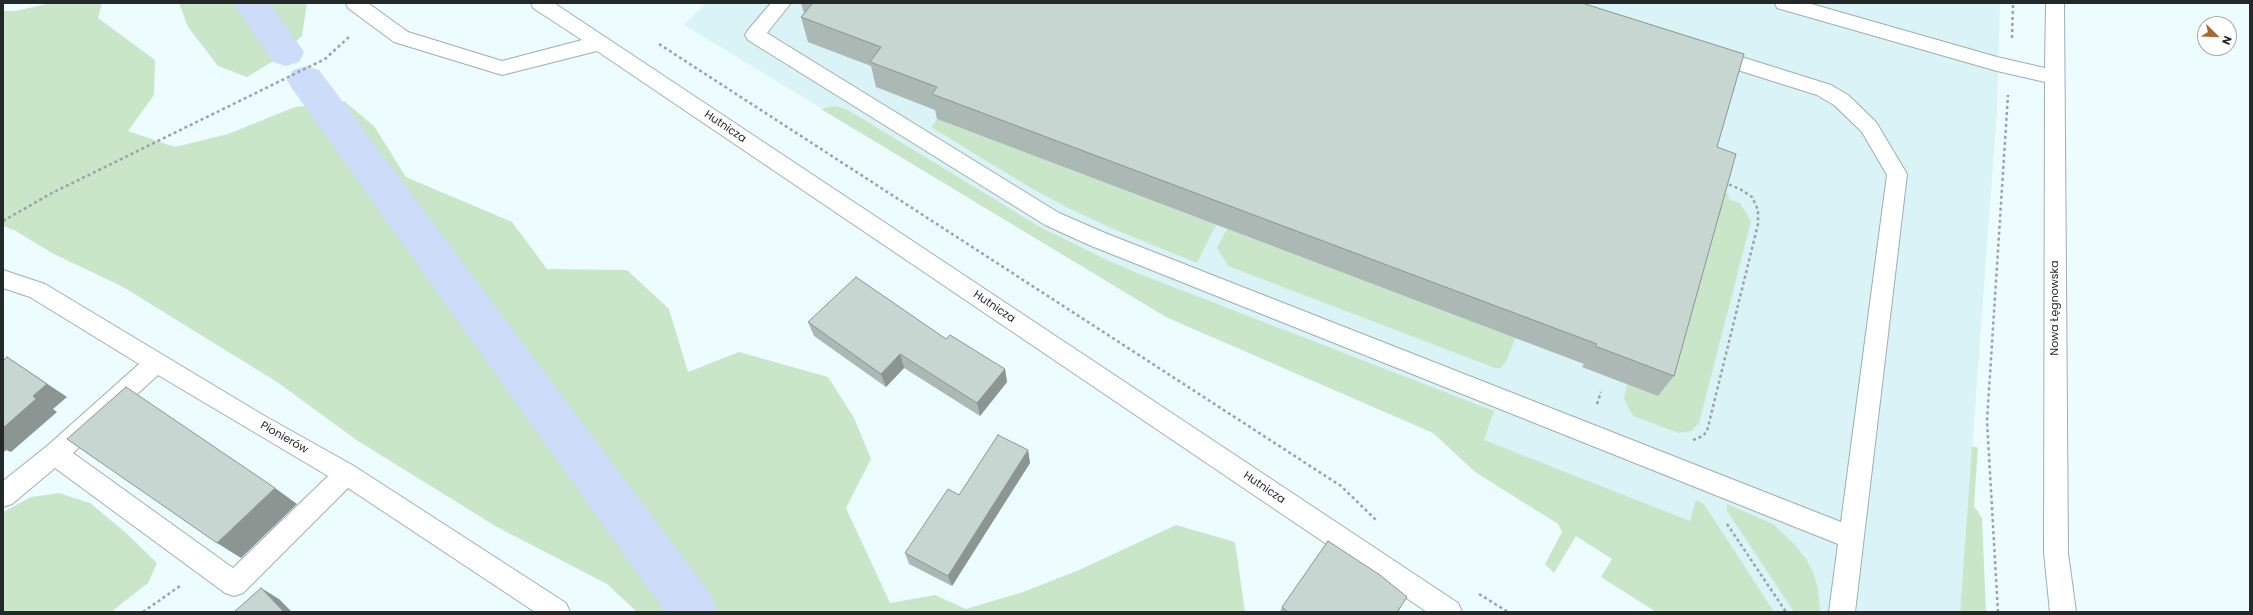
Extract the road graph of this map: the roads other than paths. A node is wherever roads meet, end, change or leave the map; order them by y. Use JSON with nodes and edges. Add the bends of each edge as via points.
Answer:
{"nodes":[{"id":1,"x":354,"y":3,"type":"edge"},
{"id":2,"x":540,"y":3,"type":"edge"},
{"id":3,"x":782,"y":3,"type":"edge"},
{"id":4,"x":1784,"y":3,"type":"edge"},
{"id":5,"x":2055,"y":3,"type":"edge"},
{"id":6,"x":599,"y":43,"type":"junction"},
{"id":7,"x":1698,"y":50,"type":"edge"},
{"id":8,"x":2054,"y":77,"type":"junction"},
{"id":9,"x":3,"y":279,"type":"edge"},
{"id":10,"x":157,"y":362,"type":"junction"},
{"id":11,"x":55,"y":454,"type":"junction"},
{"id":12,"x":346,"y":474,"type":"junction"},
{"id":13,"x":3,"y":496,"type":"edge"},
{"id":14,"x":1851,"y":537,"type":"junction"},
{"id":15,"x":557,"y":612,"type":"edge"},
{"id":16,"x":1449,"y":612,"type":"edge"},
{"id":17,"x":1842,"y":612,"type":"edge"},
{"id":18,"x":2063,"y":612,"type":"edge"}],
"edges":[{"from":1,"to":6,"type":"street","via":[[401,37],[502,68]]},
{"from":2,"to":6,"type":"street","name":"Hutnicza"},
{"from":3,"to":14,"type":"street","via":[[755,35],[1052,219],[1096,239]]},
{"from":4,"to":8,"type":"street"},
{"from":5,"to":8,"type":"street","name":"Nowa Łęgnowska"},
{"from":6,"to":16,"type":"street","name":"Hutnicza"},
{"from":7,"to":14,"type":"street","via":[[1824,90],[1841,100],[1869,128],[1897,174]]},
{"from":8,"to":18,"type":"street","name":"Nowa Łęgnowska","via":[[2056,553]]},
{"from":9,"to":10,"type":"street","name":"Pionierów","via":[[37,290]]},
{"from":10,"to":11,"type":"street"},
{"from":10,"to":12,"type":"street","name":"Pionierów"},
{"from":11,"to":12,"type":"street","via":[[234,584]]},
{"from":11,"to":13,"type":"street"},
{"from":12,"to":15,"type":"street","name":"Pionierów"},
{"from":14,"to":17,"type":"street"}]}
